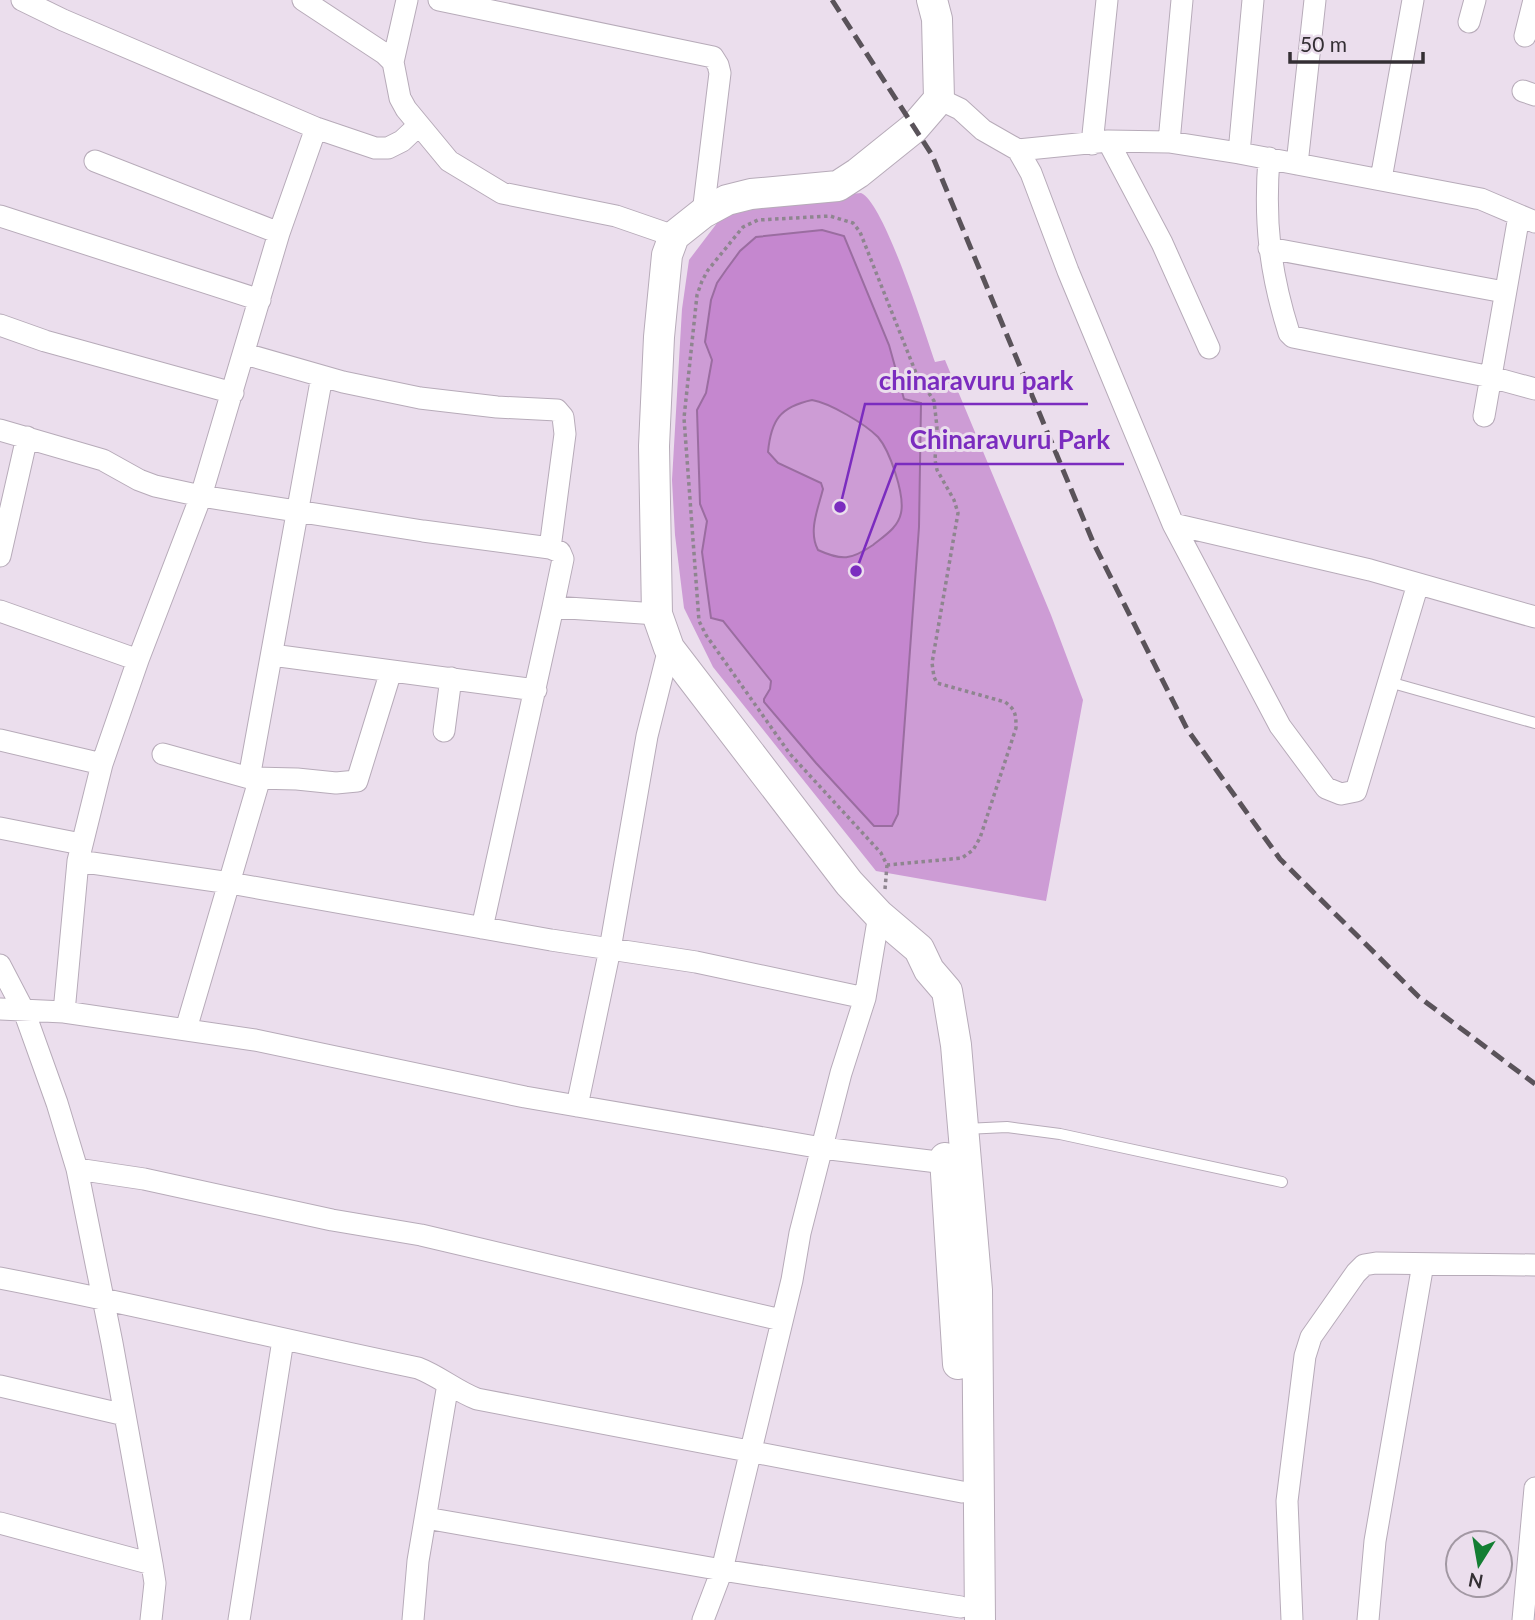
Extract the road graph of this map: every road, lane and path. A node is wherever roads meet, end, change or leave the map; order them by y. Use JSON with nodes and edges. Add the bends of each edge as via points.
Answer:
{"nodes":[{"id":1,"x":22,"y":0,"type":"edge"},
{"id":2,"x":303,"y":0,"type":"edge"},
{"id":3,"x":407,"y":0,"type":"edge"},
{"id":4,"x":439,"y":0,"type":"edge"},
{"id":5,"x":1107,"y":0,"type":"edge"},
{"id":6,"x":1182,"y":0,"type":"edge"},
{"id":7,"x":1253,"y":0,"type":"edge"},
{"id":8,"x":1315,"y":0,"type":"edge"},
{"id":9,"x":1413,"y":0,"type":"edge"},
{"id":10,"x":1475,"y":0,"type":"edge"},
{"id":11,"x":1534,"y":0,"type":"edge"},
{"id":12,"x":939,"y":6,"type":"edge"},
{"id":13,"x":1469,"y":22,"type":"dead end"},
{"id":14,"x":1525,"y":36,"type":"dead end"},
{"id":15,"x":393,"y":62,"type":"junction"},
{"id":16,"x":939,"y":99,"type":"junction"},
{"id":17,"x":419,"y":125,"type":"junction"},
{"id":18,"x":316,"y":128,"type":"junction"},
{"id":19,"x":1169,"y":142,"type":"junction"},
{"id":20,"x":1100,"y":143,"type":"junction"},
{"id":21,"x":1018,"y":150,"type":"junction"},
{"id":22,"x":1239,"y":153,"type":"junction"},
{"id":23,"x":1269,"y":159,"type":"junction"},
{"id":24,"x":95,"y":161,"type":"dead end"},
{"id":25,"x":1297,"y":164,"type":"junction"},
{"id":26,"x":1381,"y":179,"type":"junction"},
{"id":27,"x":703,"y":212,"type":"junction"},
{"id":28,"x":0,"y":216,"type":"edge"},
{"id":29,"x":1527,"y":219,"type":"edge"},
{"id":30,"x":279,"y":233,"type":"junction"},
{"id":31,"x":674,"y":236,"type":"junction"},
{"id":32,"x":1269,"y":248,"type":"junction"},
{"id":33,"x":1504,"y":292,"type":"junction"},
{"id":34,"x":260,"y":300,"type":"junction"},
{"id":35,"x":0,"y":325,"type":"edge"},
{"id":36,"x":1209,"y":348,"type":"dead end"},
{"id":37,"x":245,"y":354,"type":"junction"},
{"id":38,"x":322,"y":376,"type":"junction"},
{"id":39,"x":1491,"y":377,"type":"junction"},
{"id":40,"x":1535,"y":389,"type":"edge"},
{"id":41,"x":233,"y":393,"type":"junction"},
{"id":42,"x":1484,"y":416,"type":"dead end"},
{"id":43,"x":0,"y":430,"type":"edge"},
{"id":44,"x":27,"y":437,"type":"junction"},
{"id":45,"x":201,"y":496,"type":"junction"},
{"id":46,"x":298,"y":511,"type":"junction"},
{"id":47,"x":1173,"y":524,"type":"junction"},
{"id":48,"x":550,"y":548,"type":"junction"},
{"id":49,"x":0,"y":554,"type":"edge"},
{"id":50,"x":1418,"y":584,"type":"junction"},
{"id":51,"x":553,"y":607,"type":"junction"},
{"id":52,"x":0,"y":611,"type":"edge"},
{"id":53,"x":657,"y":614,"type":"junction"},
{"id":54,"x":1535,"y":617,"type":"edge"},
{"id":55,"x":669,"y":648,"type":"junction"},
{"id":56,"x":272,"y":655,"type":"junction"},
{"id":57,"x":138,"y":660,"type":"junction"},
{"id":58,"x":391,"y":671,"type":"junction"},
{"id":59,"x":451,"y":678,"type":"junction"},
{"id":60,"x":1389,"y":682,"type":"junction"},
{"id":61,"x":536,"y":690,"type":"junction"},
{"id":62,"x":1535,"y":723,"type":"edge"},
{"id":63,"x":444,"y":730,"type":"dead end"},
{"id":64,"x":0,"y":740,"type":"edge"},
{"id":65,"x":163,"y":754,"type":"dead end"},
{"id":66,"x":102,"y":764,"type":"junction"},
{"id":67,"x":254,"y":779,"type":"junction"},
{"id":68,"x":293,"y":789,"type":"dead end"},
{"id":69,"x":0,"y":828,"type":"edge"},
{"id":70,"x":79,"y":852,"type":"junction"},
{"id":71,"x":887,"y":865,"type":"junction"},
{"id":72,"x":230,"y":883,"type":"junction"},
{"id":73,"x":879,"y":915,"type":"junction"},
{"id":74,"x":482,"y":928,"type":"junction"},
{"id":75,"x":610,"y":949,"type":"junction"},
{"id":76,"x":0,"y":965,"type":"edge"},
{"id":77,"x":929,"y":970,"type":"junction"},
{"id":78,"x":865,"y":998,"type":"junction"},
{"id":79,"x":0,"y":1009,"type":"edge"},
{"id":80,"x":24,"y":1011,"type":"junction"},
{"id":81,"x":64,"y":1012,"type":"junction"},
{"id":82,"x":186,"y":1029,"type":"junction"},
{"id":83,"x":577,"y":1106,"type":"junction"},
{"id":84,"x":963,"y":1129,"type":"junction"},
{"id":85,"x":822,"y":1148,"type":"junction"},
{"id":86,"x":946,"y":1163,"type":"junction"},
{"id":87,"x":77,"y":1168,"type":"junction"},
{"id":88,"x":1282,"y":1182,"type":"dead end"},
{"id":89,"x":1423,"y":1264,"type":"junction"},
{"id":90,"x":1535,"y":1265,"type":"edge"},
{"id":91,"x":0,"y":1278,"type":"edge"},
{"id":92,"x":101,"y":1298,"type":"junction"},
{"id":93,"x":781,"y":1320,"type":"junction"},
{"id":94,"x":283,"y":1340,"type":"junction"},
{"id":95,"x":448,"y":1384,"type":"junction"},
{"id":96,"x":0,"y":1386,"type":"edge"},
{"id":97,"x":125,"y":1415,"type":"junction"},
{"id":98,"x":750,"y":1452,"type":"junction"},
{"id":99,"x":1535,"y":1488,"type":"edge"},
{"id":100,"x":962,"y":1492,"type":"junction"},
{"id":101,"x":426,"y":1518,"type":"junction"},
{"id":102,"x":0,"y":1523,"type":"edge"},
{"id":103,"x":152,"y":1564,"type":"junction"},
{"id":104,"x":722,"y":1570,"type":"junction"},
{"id":105,"x":967,"y":1616,"type":"edge"},
{"id":106,"x":151,"y":1620,"type":"edge"},
{"id":107,"x":239,"y":1620,"type":"edge"},
{"id":108,"x":413,"y":1620,"type":"edge"},
{"id":109,"x":703,"y":1620,"type":"edge"},
{"id":110,"x":1292,"y":1620,"type":"edge"},
{"id":111,"x":1368,"y":1620,"type":"edge"},
{"id":112,"x":1523,"y":1620,"type":"edge"}],
"edges":[{"from":1,"to":18,"type":"street"},
{"from":2,"to":15,"type":"street"},
{"from":3,"to":15,"type":"street"},
{"from":4,"to":27,"type":"street","via":[[713,57],[720,74]]},
{"from":5,"to":20,"type":"street"},
{"from":6,"to":19,"type":"street"},
{"from":7,"to":22,"type":"street"},
{"from":8,"to":25,"type":"street"},
{"from":9,"to":26,"type":"street"},
{"from":10,"to":13,"type":"street"},
{"from":11,"to":14,"type":"street"},
{"from":12,"to":16,"type":"main road"},
{"from":15,"to":17,"type":"street","via":[[400,98]]},
{"from":16,"to":21,"type":"street"},
{"from":16,"to":27,"type":"main road","via":[[914,128],[838,186],[751,194]]},
{"from":17,"to":18,"type":"street","via":[[388,148]]},
{"from":17,"to":31,"type":"street","via":[[449,161],[502,193],[616,216]]},
{"from":18,"to":30,"type":"street"},
{"from":19,"to":20,"type":"street"},
{"from":19,"to":22,"type":"street"},
{"from":20,"to":21,"type":"street"},
{"from":20,"to":36,"type":"street","via":[[1162,243]]},
{"from":21,"to":47,"type":"street"},
{"from":22,"to":23,"type":"street"},
{"from":23,"to":25,"type":"street"},
{"from":23,"to":32,"type":"street","via":[[1265,212]]},
{"from":24,"to":30,"type":"street"},
{"from":25,"to":26,"type":"street"},
{"from":26,"to":29,"type":"street","via":[[1481,200]]},
{"from":27,"to":31,"type":"main road"},
{"from":28,"to":34,"type":"street"},
{"from":29,"to":33,"type":"street"},
{"from":30,"to":34,"type":"street"},
{"from":31,"to":53,"type":"main road","via":[[667,255],[654,433]]},
{"from":32,"to":33,"type":"street"},
{"from":32,"to":39,"type":"street","via":[[1277,296],[1293,337]]},
{"from":33,"to":39,"type":"street"},
{"from":34,"to":37,"type":"street"},
{"from":35,"to":41,"type":"street"},
{"from":37,"to":38,"type":"street"},
{"from":37,"to":41,"type":"street"},
{"from":38,"to":46,"type":"street"},
{"from":38,"to":48,"type":"street","via":[[420,398],[557,410],[565,433]]},
{"from":39,"to":40,"type":"street"},
{"from":39,"to":42,"type":"street"},
{"from":41,"to":45,"type":"street"},
{"from":43,"to":44,"type":"street"},
{"from":44,"to":45,"type":"street","via":[[103,460],[155,486]]},
{"from":44,"to":49,"type":"street"},
{"from":45,"to":46,"type":"street"},
{"from":45,"to":57,"type":"street"},
{"from":46,"to":48,"type":"street"},
{"from":46,"to":56,"type":"street"},
{"from":47,"to":50,"type":"street"},
{"from":47,"to":60,"type":"street","via":[[1280,726],[1326,788],[1340,794],[1356,792]]},
{"from":48,"to":51,"type":"street","via":[[563,559]]},
{"from":50,"to":54,"type":"street"},
{"from":50,"to":60,"type":"street"},
{"from":51,"to":53,"type":"street"},
{"from":51,"to":61,"type":"street"},
{"from":52,"to":57,"type":"street"},
{"from":53,"to":55,"type":"main road"},
{"from":55,"to":73,"type":"main road","via":[[849,883]]},
{"from":55,"to":75,"type":"street","via":[[647,736]]},
{"from":56,"to":58,"type":"street"},
{"from":56,"to":67,"type":"street"},
{"from":57,"to":66,"type":"street"},
{"from":58,"to":59,"type":"street"},
{"from":58,"to":67,"type":"street","via":[[357,781]]},
{"from":59,"to":61,"type":"street"},
{"from":59,"to":63,"type":"street"},
{"from":60,"to":62,"type":"lane"},
{"from":61,"to":74,"type":"street"},
{"from":64,"to":66,"type":"street"},
{"from":65,"to":67,"type":"street"},
{"from":66,"to":70,"type":"street"},
{"from":67,"to":68,"type":"street"},
{"from":67,"to":72,"type":"street"},
{"from":69,"to":70,"type":"street"},
{"from":70,"to":72,"type":"street"},
{"from":70,"to":81,"type":"street"},
{"from":71,"to":71,"type":"path","via":[[790,754],[699,621],[684,418],[697,295],[708,270],[743,228],[758,220],[830,216],[853,223],[860,232],[916,373],[933,401],[937,470],[958,513],[932,663],[934,677],[937,683],[1005,702],[1014,708],[1016,717],[973,850],[961,858]]},
{"from":71,"to":73,"type":"path"},
{"from":72,"to":74,"type":"street"},
{"from":72,"to":82,"type":"street"},
{"from":73,"to":77,"type":"main road","via":[[919,949]]},
{"from":73,"to":78,"type":"street"},
{"from":74,"to":75,"type":"street"},
{"from":75,"to":78,"type":"street"},
{"from":75,"to":83,"type":"street"},
{"from":76,"to":80,"type":"street"},
{"from":77,"to":84,"type":"main road","via":[[947,991]]},
{"from":77,"to":86,"type":"main road"},
{"from":78,"to":85,"type":"street"},
{"from":79,"to":80,"type":"street"},
{"from":80,"to":81,"type":"street"},
{"from":80,"to":87,"type":"street"},
{"from":81,"to":82,"type":"street"},
{"from":82,"to":83,"type":"street"},
{"from":83,"to":85,"type":"street"},
{"from":84,"to":88,"type":"lane","via":[[1041,1131]]},
{"from":84,"to":105,"type":"main road","via":[[977,1290]]},
{"from":85,"to":86,"type":"street"},
{"from":85,"to":93,"type":"street"},
{"from":86,"to":100,"type":"main road"},
{"from":87,"to":92,"type":"street"},
{"from":87,"to":93,"type":"street","via":[[421,1236]]},
{"from":89,"to":90,"type":"street"},
{"from":89,"to":110,"type":"street","via":[[1364,1265],[1307,1345],[1287,1501]]},
{"from":89,"to":111,"type":"street","via":[[1375,1541]]},
{"from":91,"to":92,"type":"street"},
{"from":92,"to":94,"type":"street"},
{"from":92,"to":97,"type":"street"},
{"from":93,"to":98,"type":"street"},
{"from":94,"to":95,"type":"street","via":[[418,1368]]},
{"from":94,"to":107,"type":"street"},
{"from":95,"to":98,"type":"street","via":[[477,1399]]},
{"from":95,"to":101,"type":"street"},
{"from":96,"to":97,"type":"street"},
{"from":97,"to":103,"type":"street"},
{"from":98,"to":100,"type":"street"},
{"from":98,"to":104,"type":"street"},
{"from":99,"to":112,"type":"street"},
{"from":100,"to":105,"type":"main road"},
{"from":101,"to":104,"type":"street"},
{"from":101,"to":108,"type":"street"},
{"from":102,"to":103,"type":"street"},
{"from":103,"to":106,"type":"street"},
{"from":104,"to":105,"type":"street"},
{"from":104,"to":109,"type":"street"}]}
